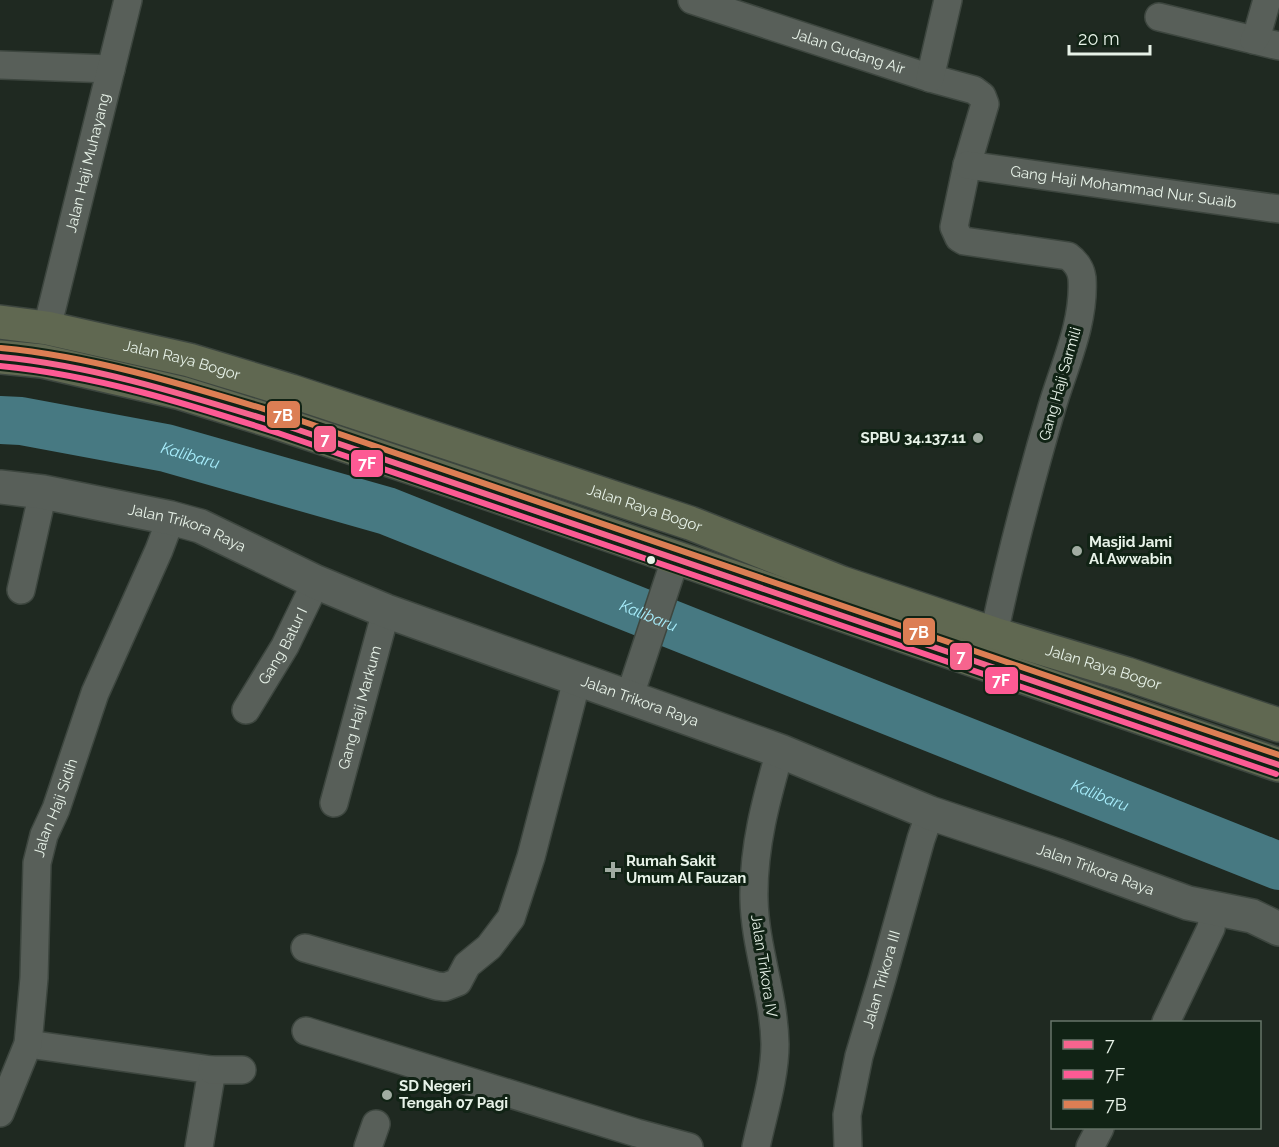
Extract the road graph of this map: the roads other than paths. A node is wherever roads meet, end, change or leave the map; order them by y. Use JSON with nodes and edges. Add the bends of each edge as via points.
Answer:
{"nodes":[{"id":1,"x":128,"y":0,"type":"edge"},
{"id":2,"x":692,"y":0,"type":"edge"},
{"id":3,"x":948,"y":0,"type":"edge"},
{"id":4,"x":1267,"y":0,"type":"edge"},
{"id":5,"x":1158,"y":17,"type":"dead end"},
{"id":6,"x":1267,"y":43,"type":"edge"},
{"id":7,"x":0,"y":64,"type":"edge"},
{"id":8,"x":111,"y":69,"type":"junction"},
{"id":9,"x":930,"y":78,"type":"junction"},
{"id":10,"x":967,"y":165,"type":"junction"},
{"id":11,"x":1279,"y":209,"type":"edge"},
{"id":12,"x":0,"y":322,"type":"edge"},
{"id":13,"x":47,"y":328,"type":"junction"},
{"id":14,"x":151,"y":351,"type":"junction"},
{"id":15,"x":0,"y":357,"type":"edge"},
{"id":16,"x":142,"y":384,"type":"junction"},
{"id":17,"x":0,"y":486,"type":"edge"},
{"id":18,"x":43,"y":492,"type":"junction"},
{"id":19,"x":171,"y":518,"type":"junction"},
{"id":20,"x":672,"y":571,"type":"junction"},
{"id":21,"x":316,"y":582,"type":"junction"},
{"id":22,"x":21,"y":590,"type":"dead end"},
{"id":23,"x":386,"y":611,"type":"junction"},
{"id":24,"x":994,"y":634,"type":"junction"},
{"id":25,"x":577,"y":680,"type":"junction"},
{"id":26,"x":629,"y":698,"type":"junction"},
{"id":27,"x":246,"y":711,"type":"dead end"},
{"id":28,"x":1279,"y":725,"type":"edge"},
{"id":29,"x":780,"y":751,"type":"junction"},
{"id":30,"x":1279,"y":765,"type":"edge"},
{"id":31,"x":334,"y":803,"type":"dead end"},
{"id":32,"x":930,"y":813,"type":"junction"},
{"id":33,"x":1214,"y":908,"type":"junction"},
{"id":34,"x":1279,"y":929,"type":"edge"},
{"id":35,"x":305,"y":948,"type":"dead end"},
{"id":36,"x":1167,"y":1021,"type":"edge"},
{"id":37,"x":306,"y":1031,"type":"dead end"},
{"id":38,"x":28,"y":1044,"type":"junction"},
{"id":39,"x":212,"y":1070,"type":"junction"},
{"id":40,"x":242,"y":1070,"type":"dead end"},
{"id":41,"x":0,"y":1113,"type":"edge"},
{"id":42,"x":1099,"y":1129,"type":"edge"},
{"id":43,"x":199,"y":1147,"type":"edge"},
{"id":44,"x":689,"y":1147,"type":"edge"},
{"id":45,"x":756,"y":1147,"type":"edge"},
{"id":46,"x":848,"y":1147,"type":"edge"},
{"id":47,"x":1090,"y":1147,"type":"edge"}],
"edges":[{"from":1,"to":8,"type":"street","name":"Jalan Haji Muhayang"},
{"from":2,"to":9,"type":"street","name":"Jalan Gudang Air"},
{"from":3,"to":9,"type":"street"},
{"from":4,"to":6,"type":"street","via":[[1257,35]]},
{"from":5,"to":6,"type":"street"},
{"from":7,"to":8,"type":"street"},
{"from":8,"to":13,"type":"street","name":"Jalan Haji Muhayang"},
{"from":9,"to":10,"type":"street","name":"Jalan Gudang Air","via":[[974,90],[982,96],[985,104]]},
{"from":10,"to":11,"type":"street","name":"Gang Haji Mohammad Nur. Suaib"},
{"from":10,"to":24,"type":"street","name":"Gang Haji Sarmili","via":[[954,227],[964,242],[1068,256],[1082,277],[1078,323],[1007,572]]},
{"from":12,"to":13,"type":"highway","name":"Jalan Raya Bogor"},
{"from":13,"to":14,"type":"highway","name":"Jalan Raya Bogor"},
{"from":14,"to":16,"type":"highway"},
{"from":14,"to":24,"type":"highway","name":"Jalan Raya Bogor","via":[[291,391],[679,519],[842,583]]},
{"from":15,"to":16,"type":"highway"},
{"from":16,"to":20,"type":"highway","via":[[292,427]]},
{"from":17,"to":18,"type":"street","name":"Jalan Trikora Raya"},
{"from":18,"to":19,"type":"street","name":"Jalan Trikora Raya"},
{"from":18,"to":22,"type":"street"},
{"from":19,"to":21,"type":"street","name":"Jalan Trikora Raya","via":[[219,534]]},
{"from":19,"to":38,"type":"street","name":"Jalan Haji Sidih","via":[[95,693],[44,835],[37,863]]},
{"from":20,"to":26,"type":"street"},
{"from":20,"to":30,"type":"highway"},
{"from":21,"to":23,"type":"street","name":"Jalan Trikora Raya"},
{"from":21,"to":27,"type":"street","name":"Gang Batur I","via":[[285,646]]},
{"from":23,"to":25,"type":"street","name":"Jalan Trikora Raya"},
{"from":23,"to":31,"type":"street","name":"Gang Haji Markum"},
{"from":24,"to":28,"type":"highway","name":"Jalan Raya Bogor"},
{"from":25,"to":26,"type":"street","name":"Jalan Trikora Raya"},
{"from":25,"to":35,"type":"street","via":[[511,918],[489,947],[467,965],[459,982],[437,986]]},
{"from":26,"to":29,"type":"street","name":"Jalan Trikora Raya"},
{"from":29,"to":32,"type":"street","name":"Jalan Trikora Raya"},
{"from":29,"to":45,"type":"street","name":"Jalan Trikora IV","via":[[763,809],[755,872],[757,936],[775,1044]]},
{"from":32,"to":33,"type":"street","name":"Jalan Trikora Raya","via":[[1188,903]]},
{"from":32,"to":46,"type":"street","name":"Jalan Trikora III","via":[[859,1056],[847,1115]]},
{"from":33,"to":34,"type":"street","name":"Jalan Trikora Raya","via":[[1252,916]]},
{"from":33,"to":36,"type":"street","via":[[1211,928]]},
{"from":37,"to":44,"type":"street"},
{"from":38,"to":39,"type":"street"},
{"from":38,"to":41,"type":"street","name":"Jalan Haji Sidih"},
{"from":39,"to":40,"type":"street"},
{"from":39,"to":43,"type":"street"},
{"from":42,"to":47,"type":"street"}]}
